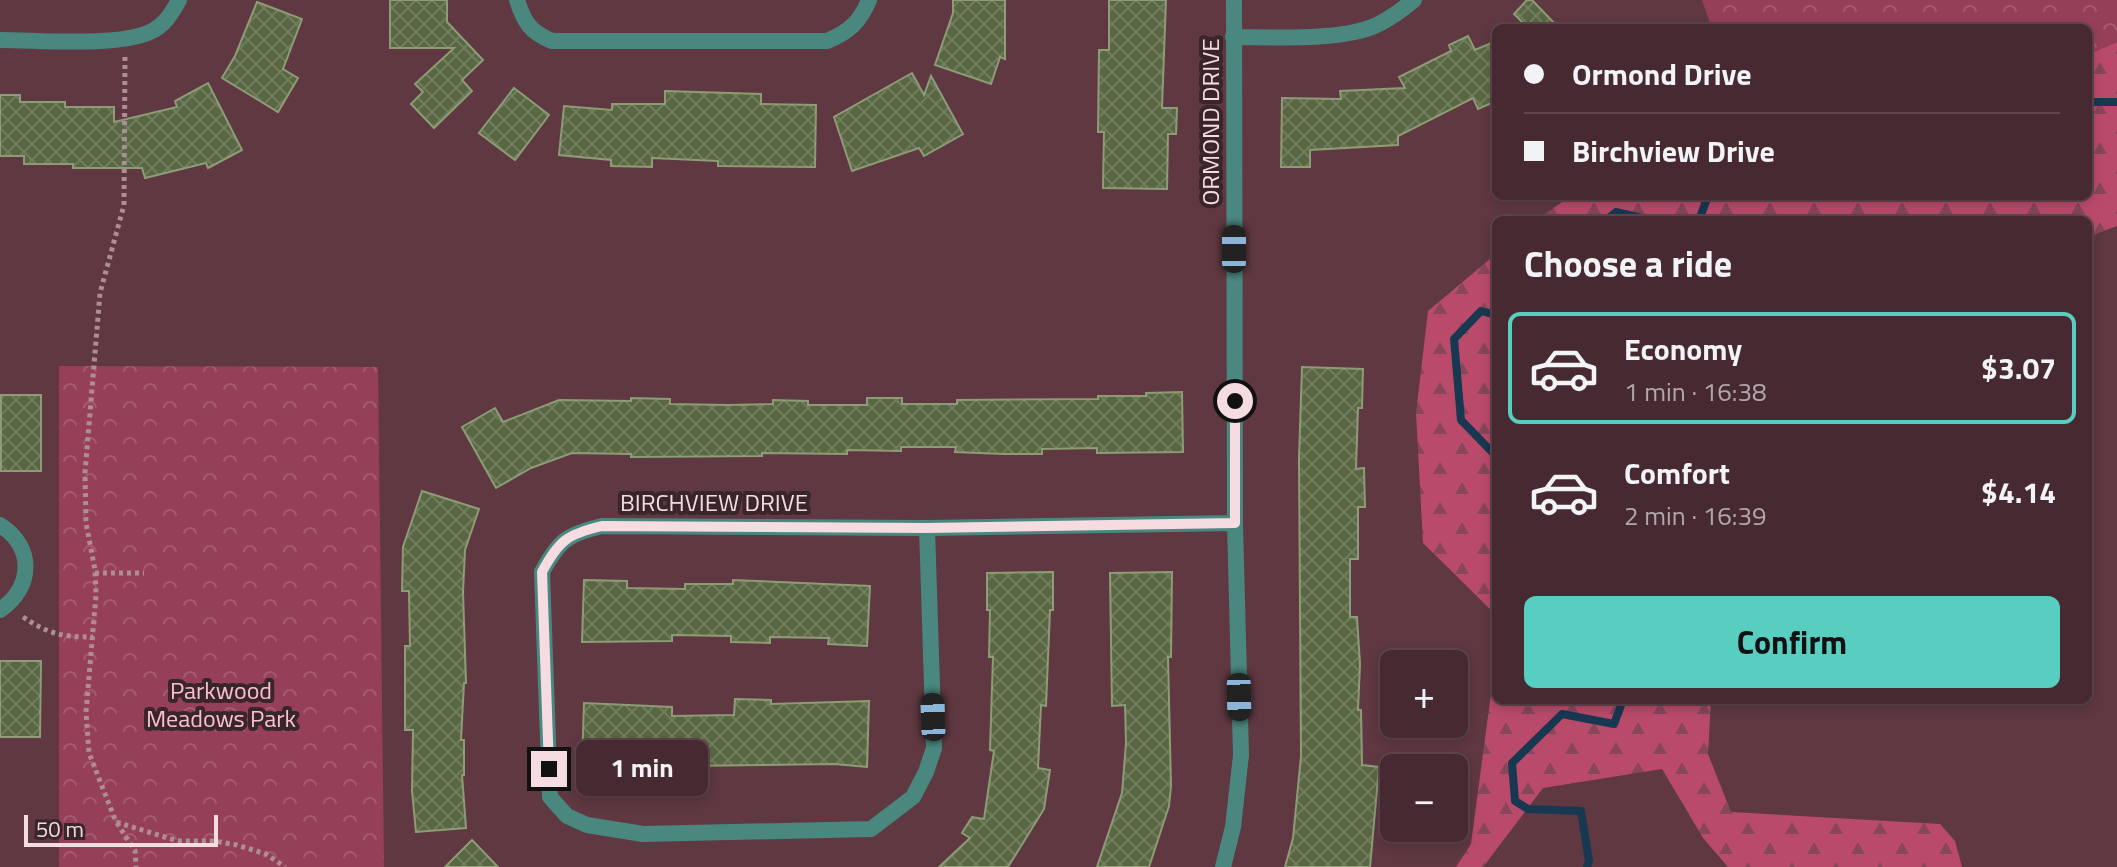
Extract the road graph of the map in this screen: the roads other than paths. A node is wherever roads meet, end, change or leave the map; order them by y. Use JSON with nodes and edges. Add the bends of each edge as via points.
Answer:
{"nodes":[{"id":1,"x":179,"y":0,"type":"edge"},
{"id":2,"x":517,"y":0,"type":"edge"},
{"id":3,"x":869,"y":0,"type":"edge"},
{"id":4,"x":1234,"y":0,"type":"edge"},
{"id":5,"x":1414,"y":0,"type":"edge"},
{"id":6,"x":1233,"y":37,"type":"junction"},
{"id":7,"x":0,"y":40,"type":"edge"},
{"id":8,"x":1235,"y":523,"type":"junction"},
{"id":9,"x":0,"y":525,"type":"edge"},
{"id":10,"x":927,"y":528,"type":"junction"},
{"id":11,"x":6,"y":606,"type":"edge"},
{"id":12,"x":1223,"y":867,"type":"edge"}],
"edges":[{"from":1,"to":7,"type":"street","via":[[153,32],[125,40]]},
{"from":2,"to":3,"type":"street","via":[[534,34],[552,41],[827,41],[847,33]]},
{"from":4,"to":6,"type":"street","name":"ORMOND DRIVE"},
{"from":5,"to":6,"type":"street","via":[[1370,28],[1302,37]]},
{"from":6,"to":8,"type":"street","name":"ORMOND DRIVE"},
{"from":8,"to":10,"type":"street","name":"BIRCHVIEW DRIVE"},
{"from":8,"to":12,"type":"street","name":"ORMOND DRIVE","via":[[1241,755]]},
{"from":9,"to":11,"type":"street","via":[[21,545],[26,559],[21,590]]},
{"from":10,"to":10,"type":"street","name":"BIRCHVIEW DRIVE","via":[[602,526],[573,532],[554,549],[542,572],[550,797],[567,816],[587,825],[643,834],[871,829],[913,797],[934,748]]}]}
